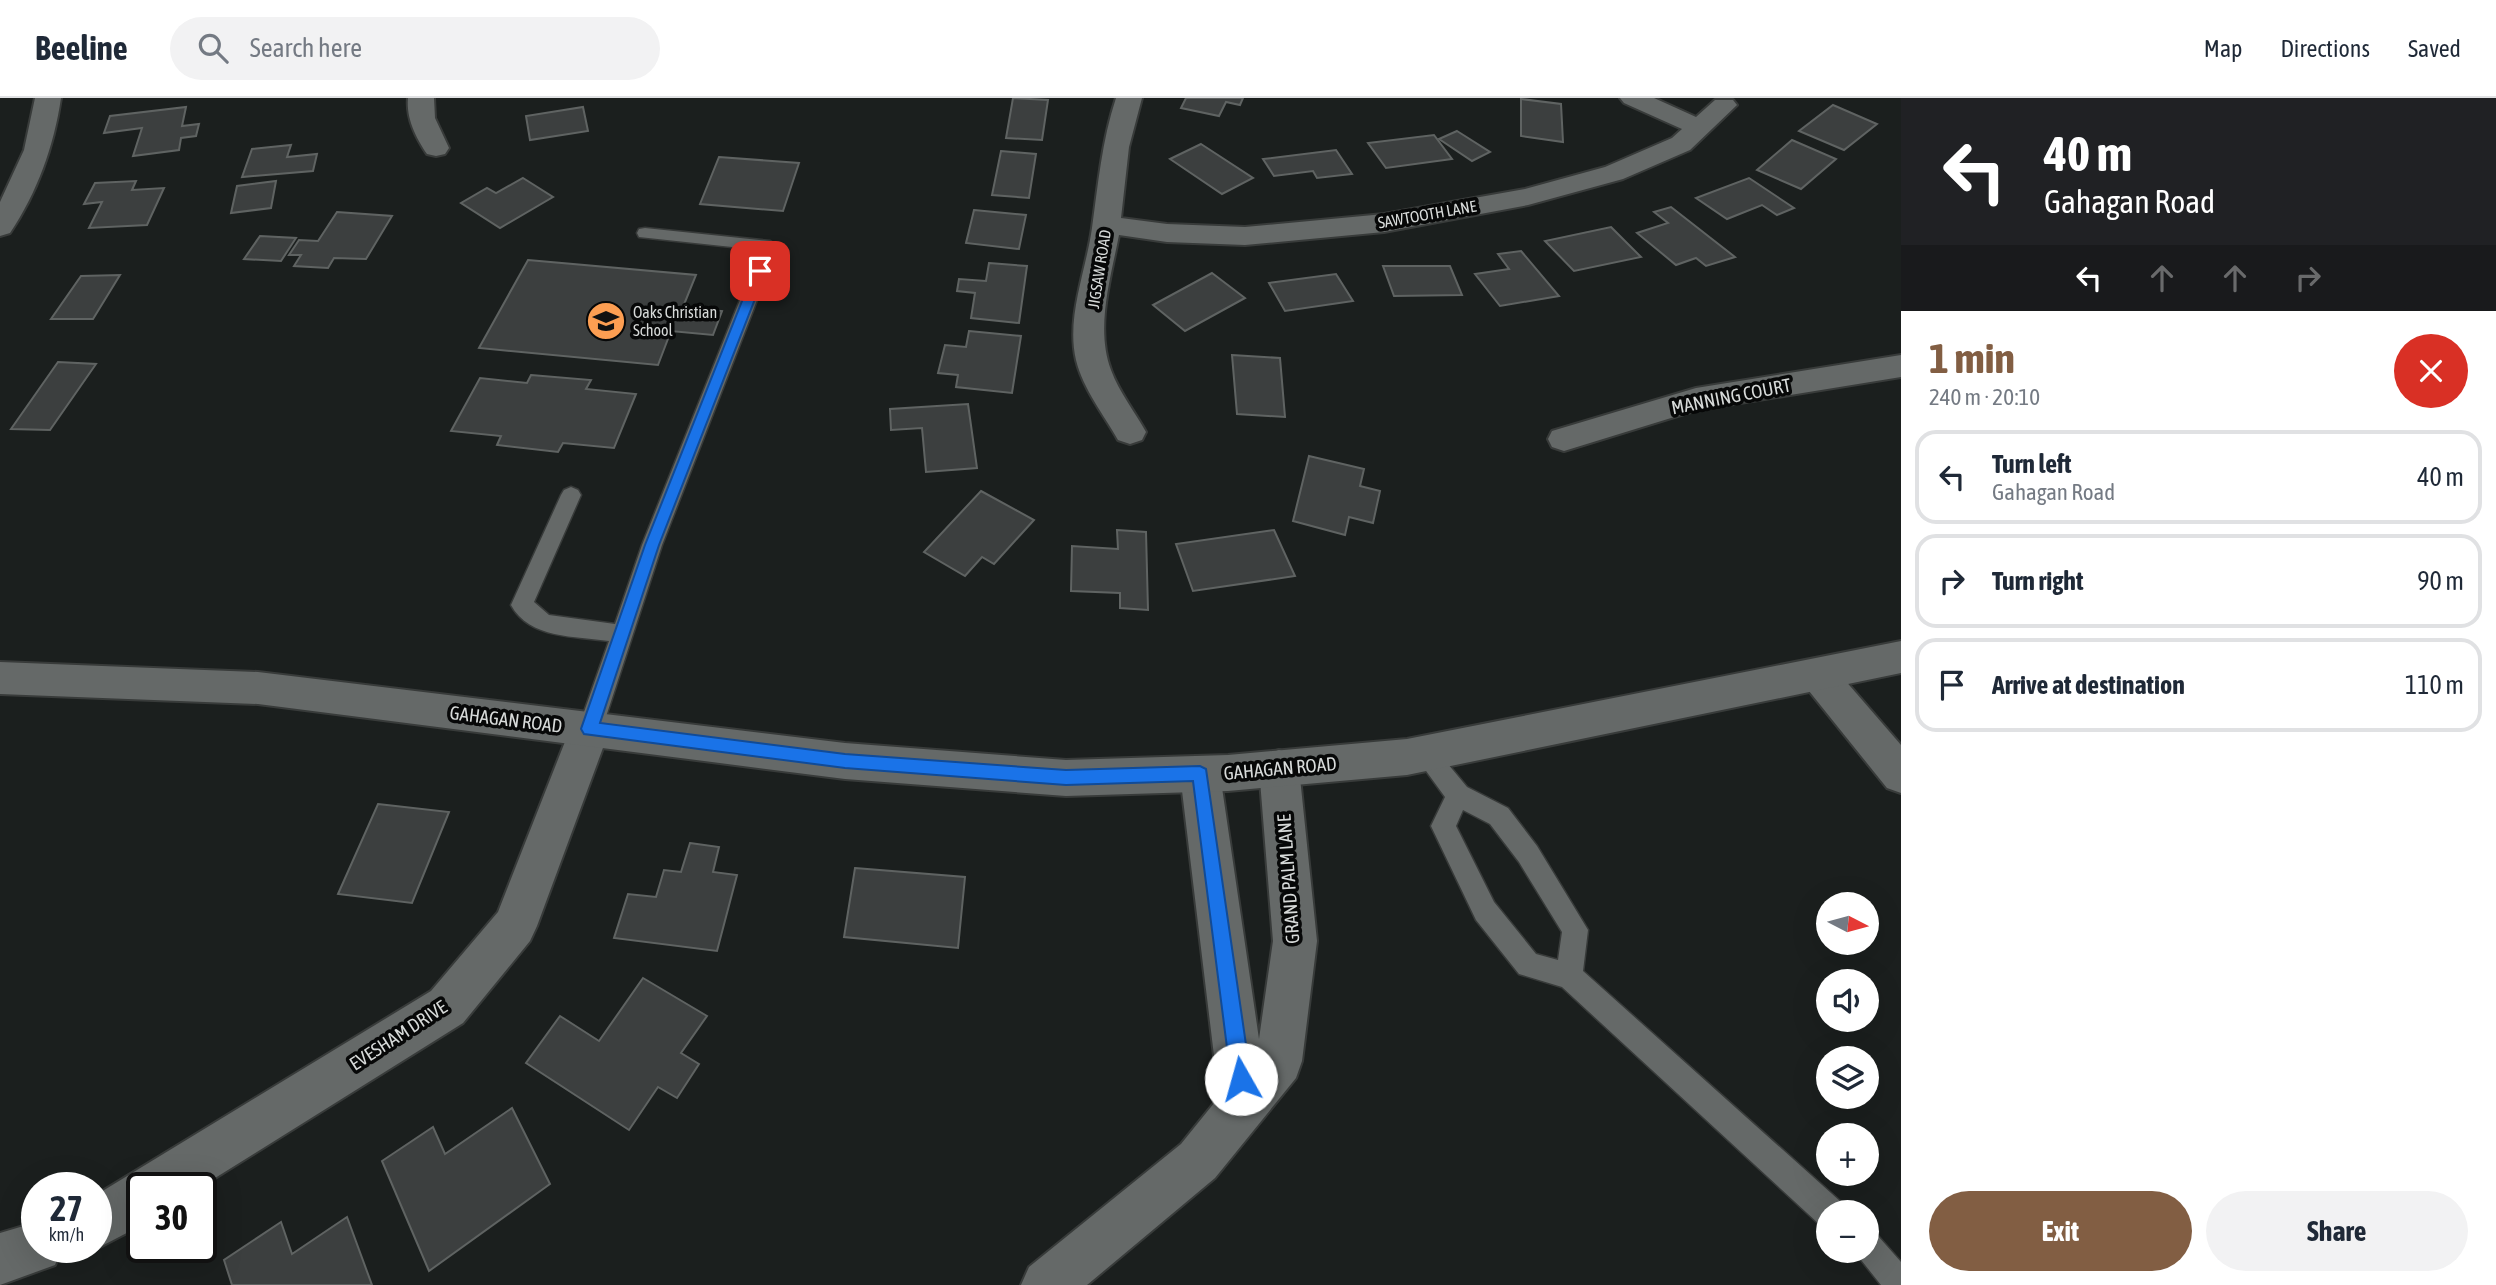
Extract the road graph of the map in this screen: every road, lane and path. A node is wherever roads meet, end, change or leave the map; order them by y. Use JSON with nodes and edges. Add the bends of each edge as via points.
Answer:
{"nodes":[{"id":1,"x":48,"y":98,"type":"edge"},
{"id":2,"x":421,"y":98,"type":"edge"},
{"id":3,"x":1129,"y":98,"type":"edge"},
{"id":4,"x":1633,"y":98,"type":"edge"},
{"id":5,"x":1732,"y":101,"type":"edge"},
{"id":6,"x":1700,"y":128,"type":"junction"},
{"id":7,"x":436,"y":148,"type":"dead end"},
{"id":8,"x":1107,"y":224,"type":"junction"},
{"id":9,"x":0,"y":227,"type":"edge"},
{"id":10,"x":645,"y":233,"type":"dead end"},
{"id":11,"x":1901,"y":366,"type":"edge"},
{"id":12,"x":1130,"y":432,"type":"dead end"},
{"id":13,"x":1564,"y":439,"type":"dead end"},
{"id":14,"x":572,"y":495,"type":"dead end"},
{"id":15,"x":623,"y":634,"type":"junction"},
{"id":16,"x":1901,"y":657,"type":"edge"},
{"id":17,"x":1830,"y":673,"type":"junction"},
{"id":18,"x":0,"y":678,"type":"edge"},
{"id":19,"x":590,"y":729,"type":"junction"},
{"id":20,"x":1426,"y":753,"type":"junction"},
{"id":21,"x":1279,"y":768,"type":"junction"},
{"id":22,"x":1200,"y":774,"type":"junction"},
{"id":23,"x":1901,"y":775,"type":"edge"},
{"id":24,"x":1458,"y":795,"type":"junction"},
{"id":25,"x":1569,"y":976,"type":"junction"},
{"id":26,"x":1244,"y":1103,"type":"junction"},
{"id":27,"x":180,"y":1172,"type":"edge"},
{"id":28,"x":1816,"y":1200,"type":"edge"},
{"id":29,"x":21,"y":1252,"type":"edge"},
{"id":30,"x":0,"y":1259,"type":"edge"},
{"id":31,"x":1879,"y":1260,"type":"edge"},
{"id":32,"x":1047,"y":1285,"type":"edge"},
{"id":33,"x":1901,"y":1285,"type":"edge"}],
"edges":[{"from":1,"to":9,"type":"street","via":[[34,163]]},
{"from":2,"to":7,"type":"street","via":[[421,117]]},
{"from":3,"to":8,"type":"street","name":"JIGSAW ROAD","via":[[1110,173]]},
{"from":4,"to":6,"type":"street"},
{"from":5,"to":6,"type":"street","name":"SAWTOOTH LANE"},
{"from":6,"to":8,"type":"street","name":"SAWTOOTH LANE","via":[[1681,144],[1614,173],[1528,197],[1384,223],[1245,236],[1167,233]]},
{"from":8,"to":12,"type":"street","name":"JIGSAW ROAD","via":[[1090,325],[1090,356]]},
{"from":10,"to":15,"type":"lane","via":[[769,246],[652,545]]},
{"from":11,"to":13,"type":"street","name":"MANNING COURT","via":[[1696,400]]},
{"from":14,"to":15,"type":"lane","via":[[522,605],[544,624]]},
{"from":15,"to":19,"type":"lane"},
{"from":16,"to":17,"type":"street","name":"GAHAGAN ROAD"},
{"from":17,"to":20,"type":"street","name":"GAHAGAN ROAD"},
{"from":17,"to":23,"type":"street"},
{"from":18,"to":19,"type":"street","name":"GAHAGAN ROAD","via":[[258,688]]},
{"from":19,"to":22,"type":"street","name":"GAHAGAN ROAD","via":[[845,761],[1066,778]]},
{"from":19,"to":27,"type":"street","name":"EVESHAM DRIVE","via":[[515,926],[447,1007]]},
{"from":20,"to":21,"type":"street","name":"GAHAGAN ROAD"},
{"from":20,"to":24,"type":"lane"},
{"from":21,"to":22,"type":"street","name":"GAHAGAN ROAD"},
{"from":21,"to":26,"type":"street","name":"GRAND PALM LANE","via":[[1295,941],[1279,1061]]},
{"from":22,"to":26,"type":"street"},
{"from":24,"to":25,"type":"lane","via":[[1499,816],[1575,930]]},
{"from":24,"to":25,"type":"lane","via":[[1443,826],[1485,911],[1528,965]]},
{"from":25,"to":28,"type":"lane"},
{"from":26,"to":32,"type":"street","name":"GRAND PALM LANE","via":[[1198,1161]]},
{"from":29,"to":30,"type":"street"},
{"from":31,"to":33,"type":"lane"}]}
